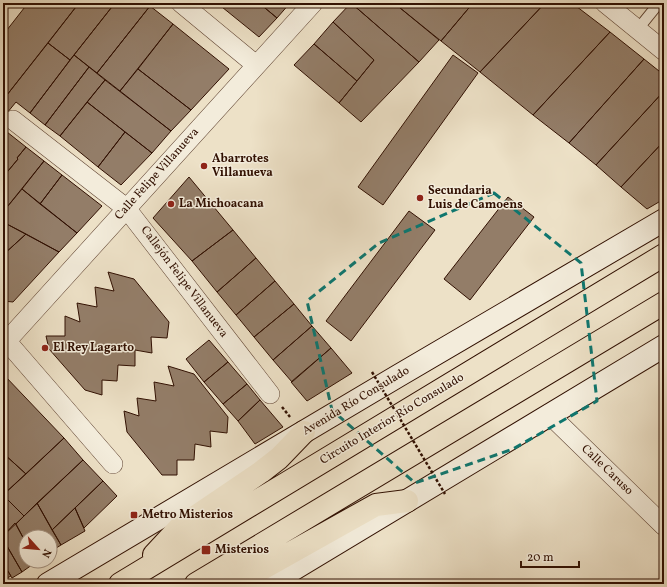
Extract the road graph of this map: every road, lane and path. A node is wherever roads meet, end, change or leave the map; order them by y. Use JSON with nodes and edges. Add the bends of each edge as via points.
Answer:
{"nodes":[{"id":1,"x":181,"y":3,"type":"edge"},
{"id":2,"x":313,"y":3,"type":"edge"},
{"id":3,"x":605,"y":3,"type":"edge"},
{"id":4,"x":659,"y":3,"type":"edge"},
{"id":5,"x":638,"y":29,"type":"junction"},
{"id":6,"x":664,"y":51,"type":"edge"},
{"id":7,"x":256,"y":65,"type":"junction"},
{"id":8,"x":13,"y":120,"type":"dead end"},
{"id":9,"x":126,"y":208,"type":"junction"},
{"id":10,"x":664,"y":220,"type":"edge"},
{"id":11,"x":664,"y":255,"type":"edge"},
{"id":12,"x":664,"y":303,"type":"edge"},
{"id":13,"x":4,"y":341,"type":"edge"},
{"id":14,"x":664,"y":346,"type":"edge"},
{"id":15,"x":372,"y":372,"type":"dead end"},
{"id":16,"x":270,"y":394,"type":"joint"},
{"id":17,"x":550,"y":414,"type":"junction"},
{"id":18,"x":304,"y":432,"type":"junction"},
{"id":19,"x":113,"y":464,"type":"dead end"},
{"id":20,"x":445,"y":494,"type":"dead end"},
{"id":21,"x":407,"y":501,"type":"junction"},
{"id":22,"x":664,"y":526,"type":"edge"},
{"id":23,"x":289,"y":578,"type":"edge"},
{"id":24,"x":128,"y":579,"type":"edge"},
{"id":25,"x":48,"y":584,"type":"edge"},
{"id":26,"x":196,"y":584,"type":"edge"},
{"id":27,"x":235,"y":584,"type":"edge"},
{"id":28,"x":269,"y":584,"type":"edge"}],
"edges":[{"from":1,"to":7,"type":"street"},
{"from":2,"to":7,"type":"street","name":"Calle Felipe Villanueva"},
{"from":3,"to":5,"type":"street"},
{"from":4,"to":5,"type":"lane"},
{"from":5,"to":6,"type":"street"},
{"from":7,"to":9,"type":"street","name":"Calle Felipe Villanueva"},
{"from":8,"to":9,"type":"street","name":"Callejón Felipe Villanueva"},
{"from":9,"to":13,"type":"street","name":"Calle Felipe Villanueva"},
{"from":9,"to":16,"type":"street","name":"Callejón Felipe Villanueva"},
{"from":10,"to":18,"type":"main road","name":"Avenida Río Consulado"},
{"from":11,"to":24,"type":"highway","name":"Circuito Interior Río Consulado"},
{"from":12,"to":26,"type":"highway"},
{"from":13,"to":19,"type":"street"},
{"from":14,"to":17,"type":"main road"},
{"from":15,"to":20,"type":"path","bridge":true},
{"from":16,"to":18,"type":"path"},
{"from":17,"to":21,"type":"main road"},
{"from":17,"to":22,"type":"street","name":"Calle Caruso"},
{"from":18,"to":24,"type":"highway","via":[[279,458],[261,472],[180,527]]},
{"from":18,"to":25,"type":"main road","name":"Avenida Río Consulado"},
{"from":21,"to":23,"type":"main road"},
{"from":21,"to":27,"type":"highway","via":[[376,505]]},
{"from":23,"to":28,"type":"main road"}]}
